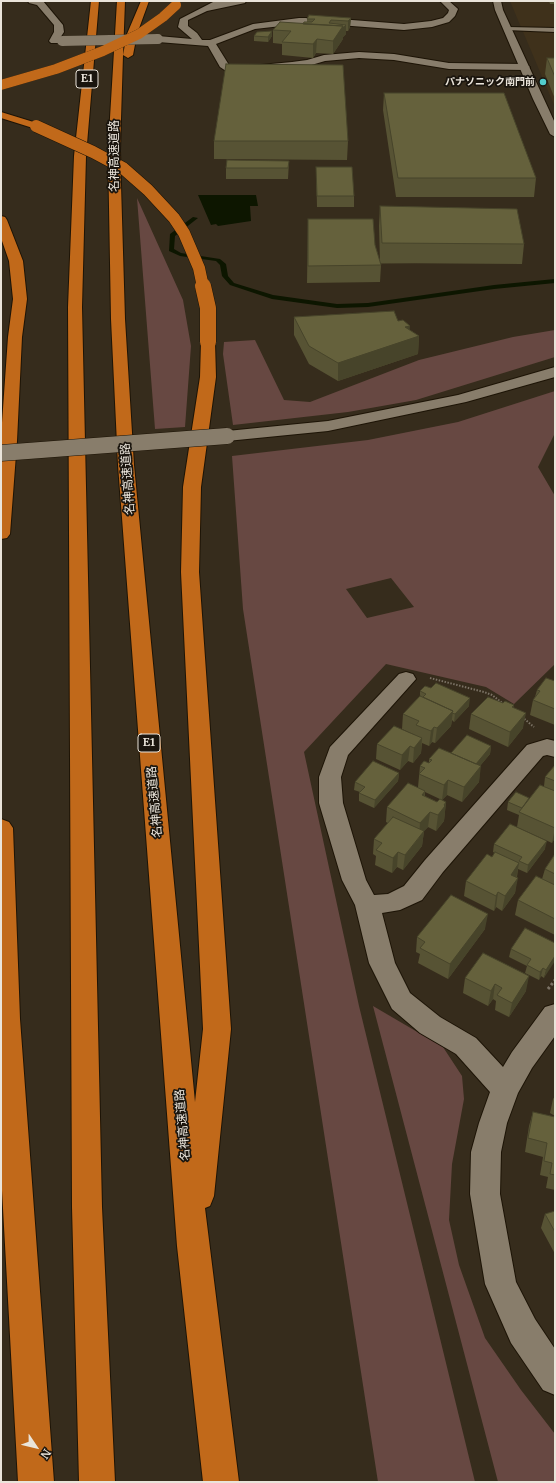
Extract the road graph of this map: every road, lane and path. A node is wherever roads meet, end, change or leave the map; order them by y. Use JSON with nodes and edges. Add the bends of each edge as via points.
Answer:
{"nodes":[{"id":1,"x":32,"y":1,"type":"edge"},
{"id":2,"x":95,"y":1,"type":"edge"},
{"id":3,"x":121,"y":1,"type":"edge"},
{"id":4,"x":146,"y":1,"type":"edge"},
{"id":5,"x":222,"y":1,"type":"edge"},
{"id":6,"x":242,"y":1,"type":"edge"},
{"id":7,"x":444,"y":1,"type":"edge"},
{"id":8,"x":497,"y":1,"type":"edge"},
{"id":9,"x":178,"y":3,"type":"edge"},
{"id":10,"x":198,"y":12,"type":"junction"},
{"id":11,"x":508,"y":30,"type":"junction"},
{"id":12,"x":555,"y":30,"type":"edge"},
{"id":13,"x":200,"y":43,"type":"junction"},
{"id":14,"x":211,"y":43,"type":"junction"},
{"id":15,"x":525,"y":67,"type":"junction"},
{"id":16,"x":1,"y":85,"type":"edge"},
{"id":17,"x":1,"y":115,"type":"edge"},
{"id":18,"x":555,"y":134,"type":"edge"},
{"id":19,"x":114,"y":151,"type":"junction"},
{"id":20,"x":1,"y":220,"type":"edge"},
{"id":21,"x":4,"y":321,"type":"dead end"},
{"id":22,"x":15,"y":337,"type":"junction"},
{"id":23,"x":555,"y":372,"type":"edge"},
{"id":24,"x":1,"y":453,"type":"edge"},
{"id":25,"x":1,"y":534,"type":"edge"},
{"id":26,"x":406,"y":678,"type":"joint"},
{"id":27,"x":509,"y":708,"type":"edge"},
{"id":28,"x":521,"y":716,"type":"edge"},
{"id":29,"x":551,"y":748,"type":"edge"},
{"id":30,"x":1,"y":828,"type":"edge"},
{"id":31,"x":366,"y":905,"type":"junction"},
{"id":32,"x":555,"y":1015,"type":"edge"},
{"id":33,"x":505,"y":1089,"type":"junction"},
{"id":34,"x":193,"y":1246,"type":"junction"},
{"id":35,"x":555,"y":1378,"type":"edge"},
{"id":36,"x":36,"y":1482,"type":"edge"},
{"id":37,"x":97,"y":1482,"type":"edge"},
{"id":38,"x":221,"y":1482,"type":"edge"}],
"edges":[{"from":1,"to":13,"type":"street","bridge":true,"via":[[40,3],[58,25],[59,32],[54,41],[158,39]]},
{"from":2,"to":37,"type":"highway","number":"E1","via":[[80,156],[75,307],[87,1207]]},
{"from":3,"to":19,"type":"highway","name":"名神高速道路","number":"E1"},
{"from":4,"to":19,"type":"highway","via":[[132,34],[121,132]]},
{"from":5,"to":10,"type":"street"},
{"from":6,"to":10,"type":"street"},
{"from":7,"to":14,"type":"street","via":[[454,9],[452,14],[446,20],[432,24],[404,27],[299,20],[253,27]]},
{"from":8,"to":11,"type":"street"},
{"from":9,"to":16,"type":"highway","bridge":true,"via":[[139,34],[103,51],[56,69]]},
{"from":10,"to":13,"type":"street","via":[[184,19],[182,27]]},
{"from":11,"to":12,"type":"lane"},
{"from":11,"to":15,"type":"street"},
{"from":13,"to":14,"type":"street"},
{"from":14,"to":15,"type":"street","via":[[226,68],[250,69],[292,65],[324,58],[359,55],[394,57],[449,66]]},
{"from":15,"to":18,"type":"street"},
{"from":17,"to":34,"type":"highway","bridge":true,"via":[[36,126],[93,152],[123,168],[148,190],[184,233],[199,268],[208,308],[208,377],[192,487],[190,572],[217,1029]]},
{"from":19,"to":34,"type":"highway","name":"名神高速道路","number":"E1","via":[[118,319],[126,465]]},
{"from":20,"to":22,"type":"highway","via":[[16,261],[20,299]]},
{"from":21,"to":22,"type":"highway"},
{"from":22,"to":25,"type":"highway"},
{"from":23,"to":24,"type":"street","bridge":true,"via":[[460,399],[335,424],[227,436]]},
{"from":26,"to":27,"type":"path","via":[[424,677],[484,692]]},
{"from":26,"to":31,"type":"street","via":[[338,752],[330,777],[331,803],[354,880]]},
{"from":28,"to":29,"type":"path"},
{"from":29,"to":31,"type":"street","via":[[535,750],[413,893],[391,903]]},
{"from":30,"to":36,"type":"highway","via":[[6,1019]]},
{"from":31,"to":33,"type":"street","via":[[382,963],[401,1001],[430,1025],[466,1046]]},
{"from":32,"to":33,"type":"street","via":[[522,1060]]},
{"from":33,"to":35,"type":"street","via":[[486,1152],[485,1194],[491,1234],[501,1284],[523,1331]]},
{"from":34,"to":38,"type":"highway","name":"名神高速道路","number":"E1"}]}
